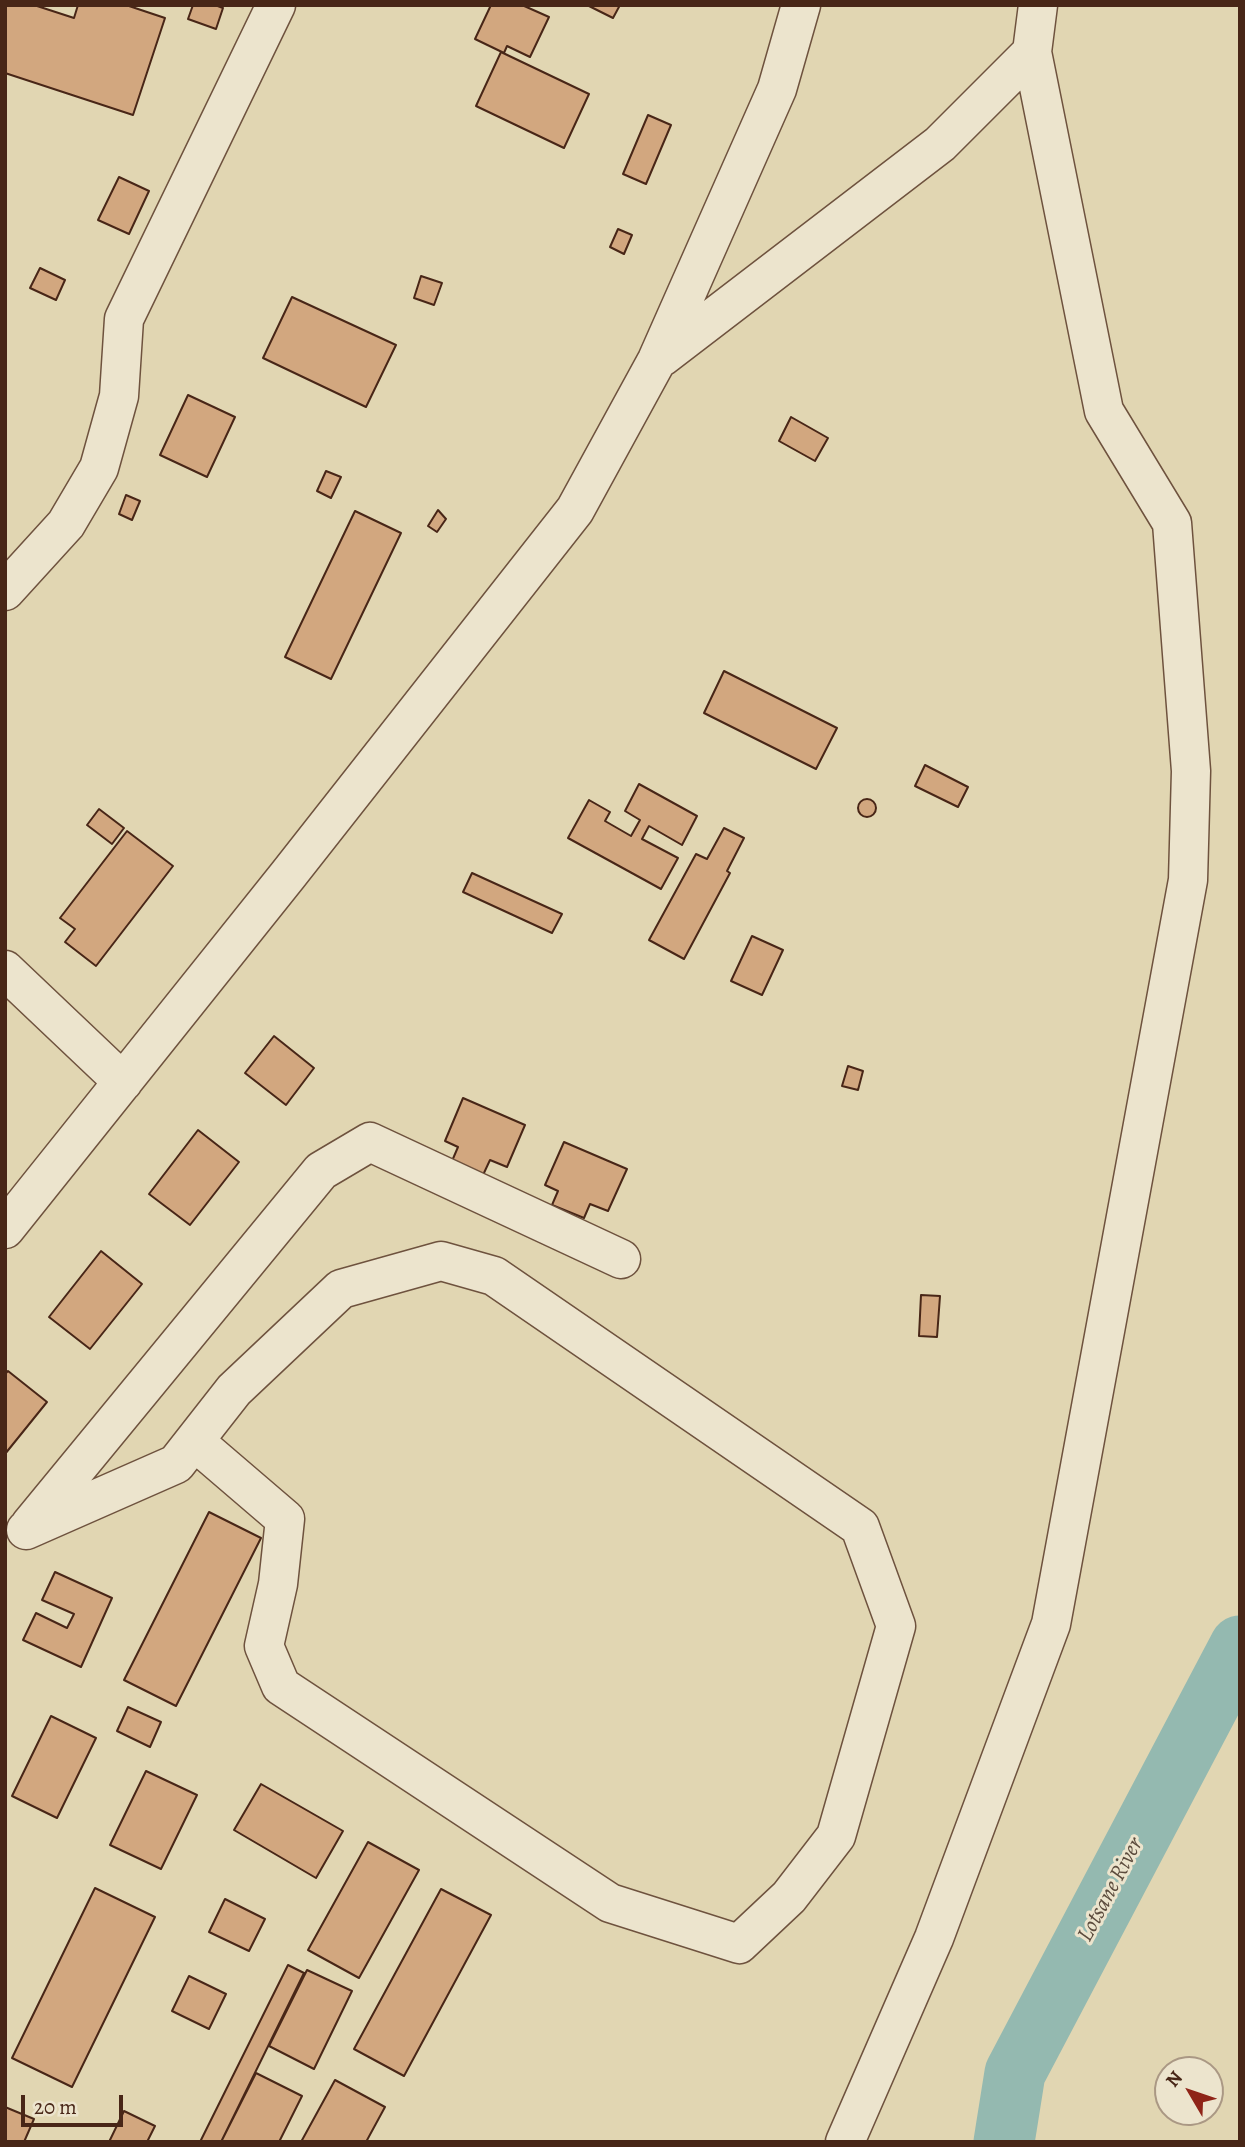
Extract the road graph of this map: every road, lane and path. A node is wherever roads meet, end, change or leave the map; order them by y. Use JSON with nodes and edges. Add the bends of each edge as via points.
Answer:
{"nodes":[{"id":1,"x":276,"y":5,"type":"edge"},
{"id":2,"x":801,"y":5,"type":"edge"},
{"id":3,"x":1038,"y":5,"type":"edge"},
{"id":4,"x":1032,"y":52,"type":"junction"},
{"id":5,"x":657,"y":360,"type":"junction"},
{"id":6,"x":5,"y":591,"type":"edge"},
{"id":7,"x":5,"y":970,"type":"edge"},
{"id":8,"x":123,"y":1082,"type":"junction"},
{"id":9,"x":5,"y":1229,"type":"edge"},
{"id":10,"x":621,"y":1259,"type":"dead end"},
{"id":11,"x":194,"y":1441,"type":"junction"},
{"id":12,"x":15,"y":1539,"type":"edge"},
{"id":13,"x":845,"y":2142,"type":"edge"}],
"edges":[{"from":1,"to":6,"type":"street","via":[[124,319],[119,396],[99,468],[66,524]]},
{"from":2,"to":5,"type":"street","via":[[778,89]]},
{"from":3,"to":4,"type":"street"},
{"from":4,"to":5,"type":"street","via":[[940,144]]},
{"from":4,"to":13,"type":"street","via":[[1104,411],[1172,523],[1191,771],[1188,880],[1051,1624],[934,1938]]},
{"from":5,"to":8,"type":"street","via":[[575,510]]},
{"from":7,"to":8,"type":"street"},
{"from":8,"to":9,"type":"street"},
{"from":10,"to":12,"type":"street","via":[[370,1142],[321,1171]]},
{"from":11,"to":11,"type":"street","via":[[234,1390],[341,1289],[441,1261],[494,1276],[860,1527],[896,1626],[836,1836],[789,1897],[739,1944],[610,1903],[281,1686],[264,1646],[278,1584],[285,1519]]},
{"from":11,"to":12,"type":"street","via":[[176,1464]]}]}
